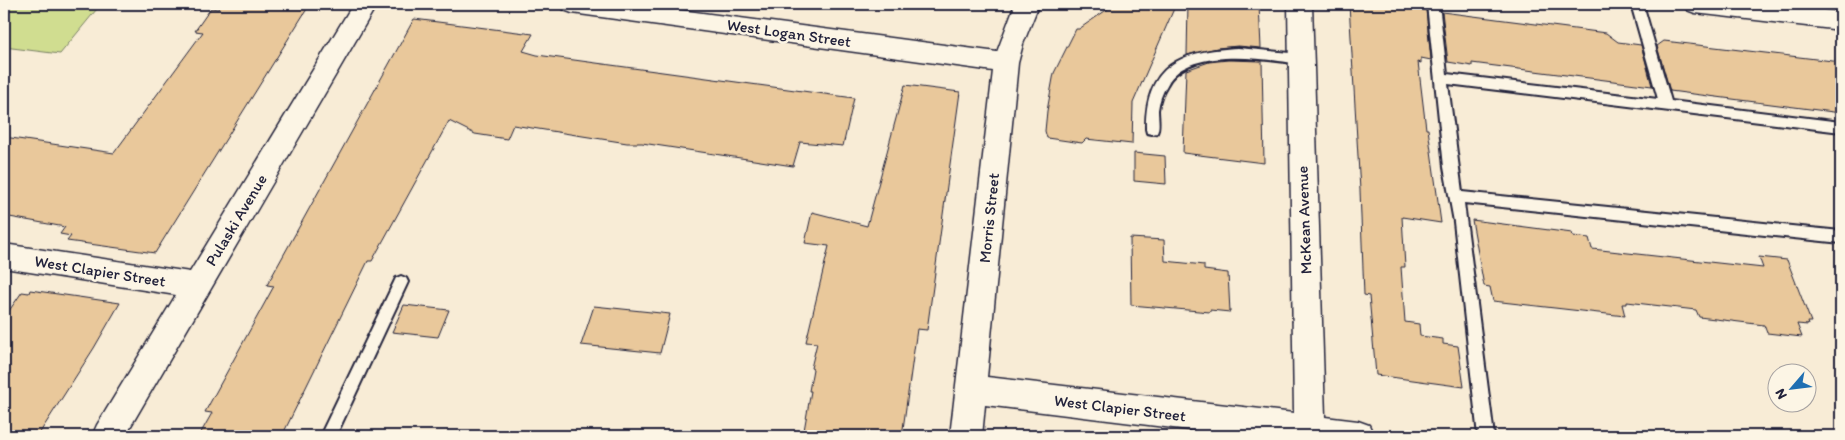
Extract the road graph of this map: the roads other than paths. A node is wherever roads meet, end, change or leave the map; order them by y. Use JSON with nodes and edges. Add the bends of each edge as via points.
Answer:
{"nodes":[{"id":1,"x":364,"y":4,"type":"edge"},
{"id":2,"x":572,"y":4,"type":"edge"},
{"id":3,"x":1045,"y":4,"type":"edge"},
{"id":4,"x":1300,"y":4,"type":"edge"},
{"id":5,"x":1433,"y":4,"type":"edge"},
{"id":6,"x":1637,"y":4,"type":"edge"},
{"id":7,"x":1695,"y":4,"type":"edge"},
{"id":8,"x":1022,"y":15,"type":"edge"},
{"id":9,"x":1841,"y":21,"type":"edge"},
{"id":10,"x":1300,"y":59,"type":"junction"},
{"id":11,"x":1006,"y":63,"type":"junction"},
{"id":12,"x":1442,"y":78,"type":"junction"},
{"id":13,"x":1666,"y":106,"type":"junction"},
{"id":14,"x":1841,"y":127,"type":"edge"},
{"id":15,"x":1152,"y":128,"type":"dead end"},
{"id":16,"x":1457,"y":196,"type":"junction"},
{"id":17,"x":1841,"y":237,"type":"edge"},
{"id":18,"x":4,"y":256,"type":"edge"},
{"id":19,"x":401,"y":282,"type":"dead end"},
{"id":20,"x":197,"y":286,"type":"junction"},
{"id":21,"x":970,"y":389,"type":"junction"},
{"id":22,"x":1310,"y":433,"type":"edge"},
{"id":23,"x":108,"y":436,"type":"edge"},
{"id":24,"x":328,"y":436,"type":"edge"},
{"id":25,"x":966,"y":436,"type":"edge"},
{"id":26,"x":1358,"y":436,"type":"edge"},
{"id":27,"x":1486,"y":436,"type":"edge"}],
"edges":[{"from":1,"to":20,"type":"street","name":"Pulaski Avenue"},
{"from":2,"to":11,"type":"street","name":"West Logan Street"},
{"from":3,"to":8,"type":"street"},
{"from":4,"to":10,"type":"street","name":"McKean Avenue"},
{"from":5,"to":12,"type":"lane"},
{"from":6,"to":13,"type":"lane"},
{"from":7,"to":9,"type":"street"},
{"from":8,"to":11,"type":"street","name":"Morris Street"},
{"from":10,"to":15,"type":"lane","via":[[1221,52],[1186,62],[1158,85],[1152,109]]},
{"from":10,"to":22,"type":"street","name":"McKean Avenue"},
{"from":11,"to":21,"type":"street","name":"Morris Street"},
{"from":12,"to":13,"type":"lane"},
{"from":12,"to":16,"type":"lane"},
{"from":13,"to":14,"type":"lane"},
{"from":16,"to":17,"type":"lane"},
{"from":16,"to":27,"type":"lane"},
{"from":18,"to":20,"type":"street","name":"West Clapier Street"},
{"from":19,"to":24,"type":"lane"},
{"from":20,"to":23,"type":"street","name":"Pulaski Avenue"},
{"from":21,"to":22,"type":"street","name":"West Clapier Street"},
{"from":21,"to":25,"type":"street","name":"Morris Street"},
{"from":22,"to":26,"type":"street","name":"West Clapier Street"}]}
